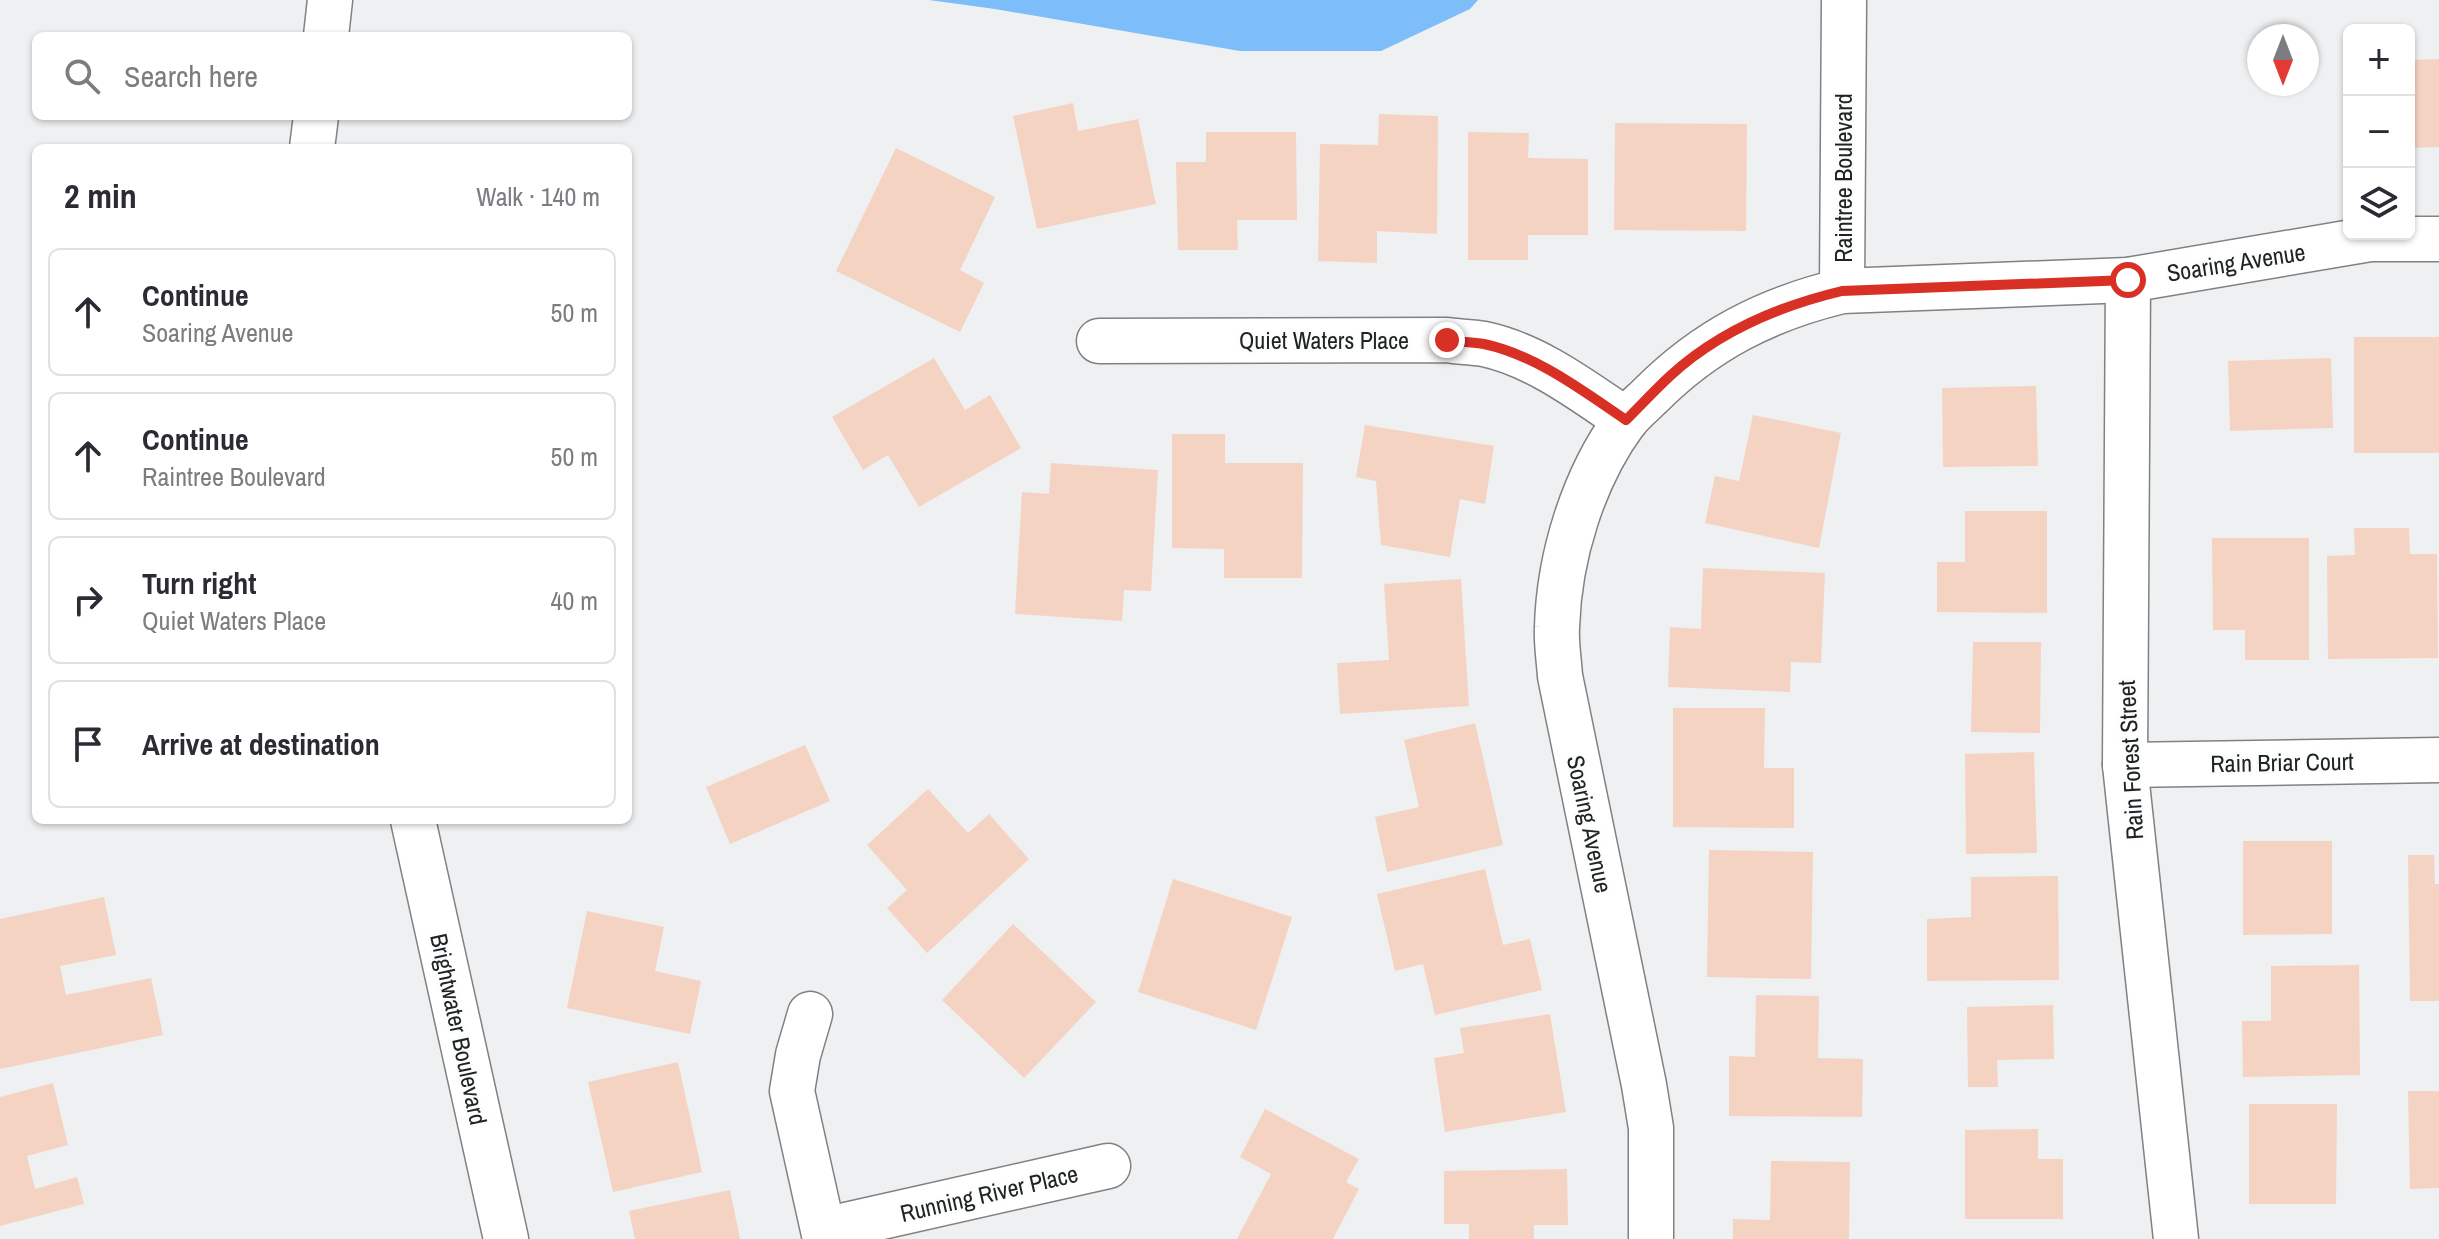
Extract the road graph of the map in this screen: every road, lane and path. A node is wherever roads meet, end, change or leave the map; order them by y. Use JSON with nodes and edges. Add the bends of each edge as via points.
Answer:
{"nodes":[{"id":1,"x":330,"y":0,"type":"edge"},
{"id":2,"x":1844,"y":0,"type":"edge"},
{"id":3,"x":326,"y":32,"type":"edge"},
{"id":4,"x":316,"y":120,"type":"edge"},
{"id":5,"x":312,"y":144,"type":"edge"},
{"id":6,"x":2439,"y":239,"type":"edge"},
{"id":7,"x":2128,"y":280,"type":"junction"},
{"id":8,"x":1842,"y":291,"type":"junction"},
{"id":9,"x":1099,"y":341,"type":"dead end"},
{"id":10,"x":1626,"y":420,"type":"junction"},
{"id":11,"x":2439,"y":760,"type":"edge"},
{"id":12,"x":2125,"y":765,"type":"junction"},
{"id":13,"x":414,"y":824,"type":"edge"},
{"id":14,"x":810,"y":1014,"type":"dead end"},
{"id":15,"x":1108,"y":1166,"type":"dead end"},
{"id":16,"x":824,"y":1234,"type":"edge"},
{"id":17,"x":506,"y":1239,"type":"edge"},
{"id":18,"x":1651,"y":1239,"type":"edge"},
{"id":19,"x":2176,"y":1239,"type":"edge"}],
"edges":[{"from":1,"to":3,"type":"street"},
{"from":2,"to":8,"type":"street","name":"Raintree Boulevard"},
{"from":4,"to":5,"type":"street"},
{"from":6,"to":7,"type":"street","name":"Soaring Avenue","via":[[2370,239]]},
{"from":7,"to":8,"type":"street","name":"Soaring Avenue"},
{"from":7,"to":12,"type":"street","name":"Rain Forest Street"},
{"from":8,"to":10,"type":"street","name":"Raintree Boulevard","via":[[1797,302],[1719,340],[1672,374]]},
{"from":9,"to":10,"type":"street","name":"Quiet Waters Place","via":[[1447,340],[1485,345],[1527,359]]},
{"from":10,"to":18,"type":"street","name":"Soaring Avenue","via":[[1575,522],[1557,628],[1560,676],[1651,1128]]},
{"from":11,"to":12,"type":"street","name":"Rain Briar Court"},
{"from":12,"to":19,"type":"street","name":"Rain Forest Street"},
{"from":13,"to":17,"type":"street","name":"Brightwater Boulevard"},
{"from":14,"to":16,"type":"street","via":[[792,1091]]},
{"from":15,"to":16,"type":"street","name":"Running River Place"}]}
